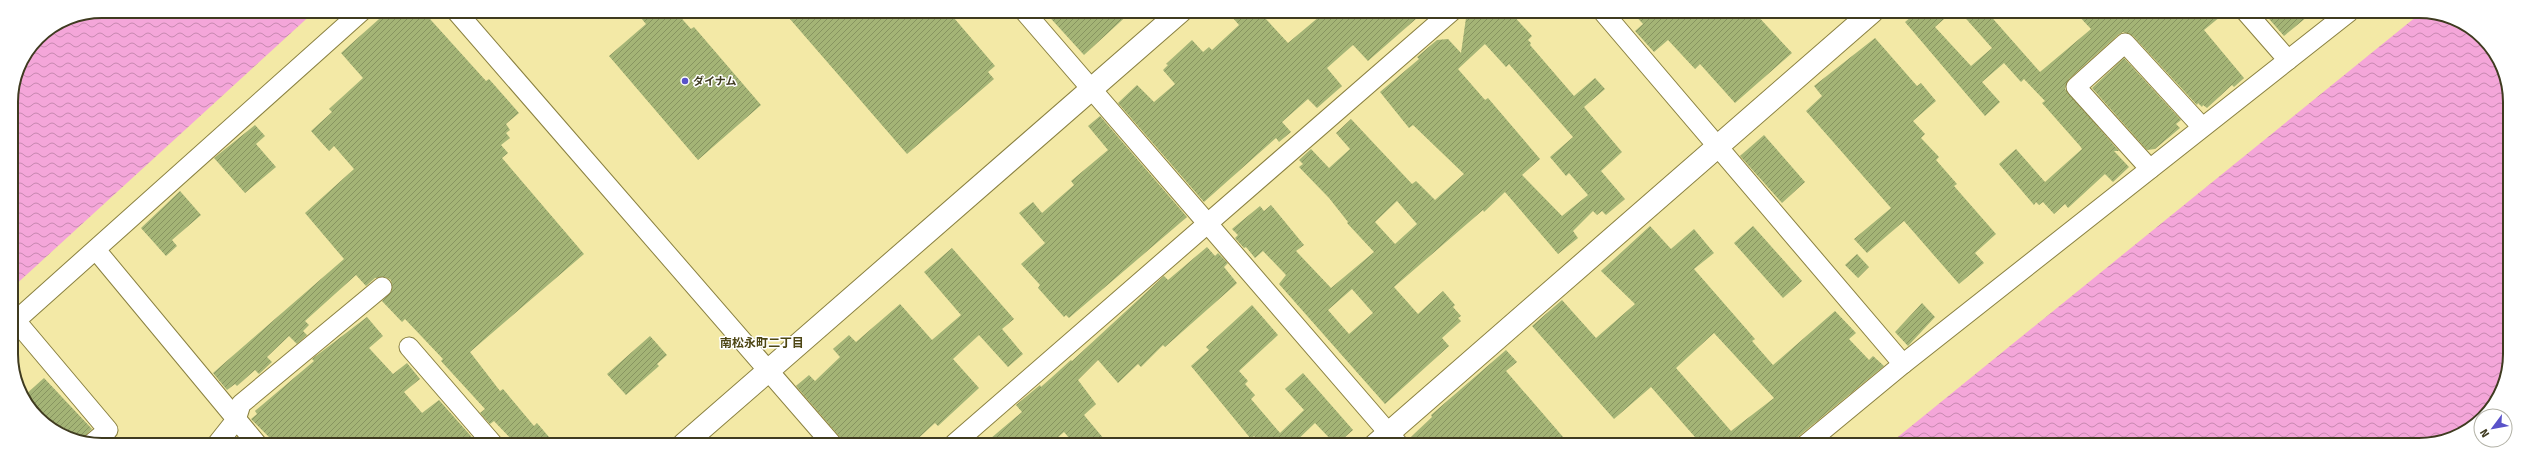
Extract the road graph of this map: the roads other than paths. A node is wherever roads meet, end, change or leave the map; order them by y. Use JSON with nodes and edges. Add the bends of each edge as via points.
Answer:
{"nodes":[{"id":1,"x":354,"y":18,"type":"edge"},
{"id":2,"x":462,"y":18,"type":"edge"},
{"id":3,"x":1030,"y":18,"type":"edge"},
{"id":4,"x":1173,"y":18,"type":"edge"},
{"id":5,"x":1445,"y":18,"type":"edge"},
{"id":6,"x":1608,"y":18,"type":"edge"},
{"id":7,"x":1865,"y":18,"type":"edge"},
{"id":8,"x":2251,"y":18,"type":"edge"},
{"id":9,"x":2341,"y":18,"type":"edge"},
{"id":10,"x":2288,"y":60,"type":"junction"},
{"id":11,"x":1091,"y":89,"type":"junction"},
{"id":12,"x":2202,"y":127,"type":"junction"},
{"id":13,"x":1719,"y":146,"type":"junction"},
{"id":14,"x":2150,"y":169,"type":"junction"},
{"id":15,"x":1208,"y":224,"type":"junction"},
{"id":16,"x":96,"y":250,"type":"junction"},
{"id":17,"x":382,"y":287,"type":"dead end"},
{"id":18,"x":18,"y":319,"type":"edge"},
{"id":19,"x":18,"y":328,"type":"edge"},
{"id":20,"x":409,"y":347,"type":"dead end"},
{"id":21,"x":1903,"y":364,"type":"junction"},
{"id":22,"x":769,"y":372,"type":"junction"},
{"id":23,"x":236,"y":420,"type":"junction"},
{"id":24,"x":99,"y":438,"type":"edge"},
{"id":25,"x":222,"y":438,"type":"edge"},
{"id":26,"x":252,"y":438,"type":"edge"},
{"id":27,"x":488,"y":438,"type":"edge"},
{"id":28,"x":691,"y":438,"type":"edge"},
{"id":29,"x":827,"y":438,"type":"edge"},
{"id":30,"x":961,"y":438,"type":"edge"},
{"id":31,"x":1386,"y":438,"type":"edge"},
{"id":32,"x":1391,"y":438,"type":"edge"},
{"id":33,"x":1813,"y":438,"type":"edge"}],
"edges":[{"from":1,"to":16,"type":"street"},
{"from":2,"to":22,"type":"street"},
{"from":3,"to":11,"type":"street"},
{"from":4,"to":11,"type":"street"},
{"from":5,"to":15,"type":"street"},
{"from":6,"to":13,"type":"street"},
{"from":7,"to":13,"type":"street"},
{"from":8,"to":10,"type":"street"},
{"from":9,"to":10,"type":"street"},
{"from":10,"to":12,"type":"street"},
{"from":11,"to":15,"type":"street"},
{"from":11,"to":22,"type":"street"},
{"from":12,"to":14,"type":"street"},
{"from":12,"to":14,"type":"street","via":[[2125,43],[2076,87]]},
{"from":13,"to":21,"type":"street"},
{"from":13,"to":32,"type":"street"},
{"from":14,"to":21,"type":"street"},
{"from":15,"to":30,"type":"street"},
{"from":15,"to":31,"type":"street"},
{"from":16,"to":18,"type":"street"},
{"from":16,"to":23,"type":"street"},
{"from":17,"to":23,"type":"street","via":[[241,404]]},
{"from":19,"to":24,"type":"street","via":[[108,430]]},
{"from":20,"to":27,"type":"street"},
{"from":21,"to":33,"type":"street"},
{"from":22,"to":28,"type":"street"},
{"from":22,"to":29,"type":"street"},
{"from":23,"to":25,"type":"street"},
{"from":23,"to":26,"type":"street"}]}
